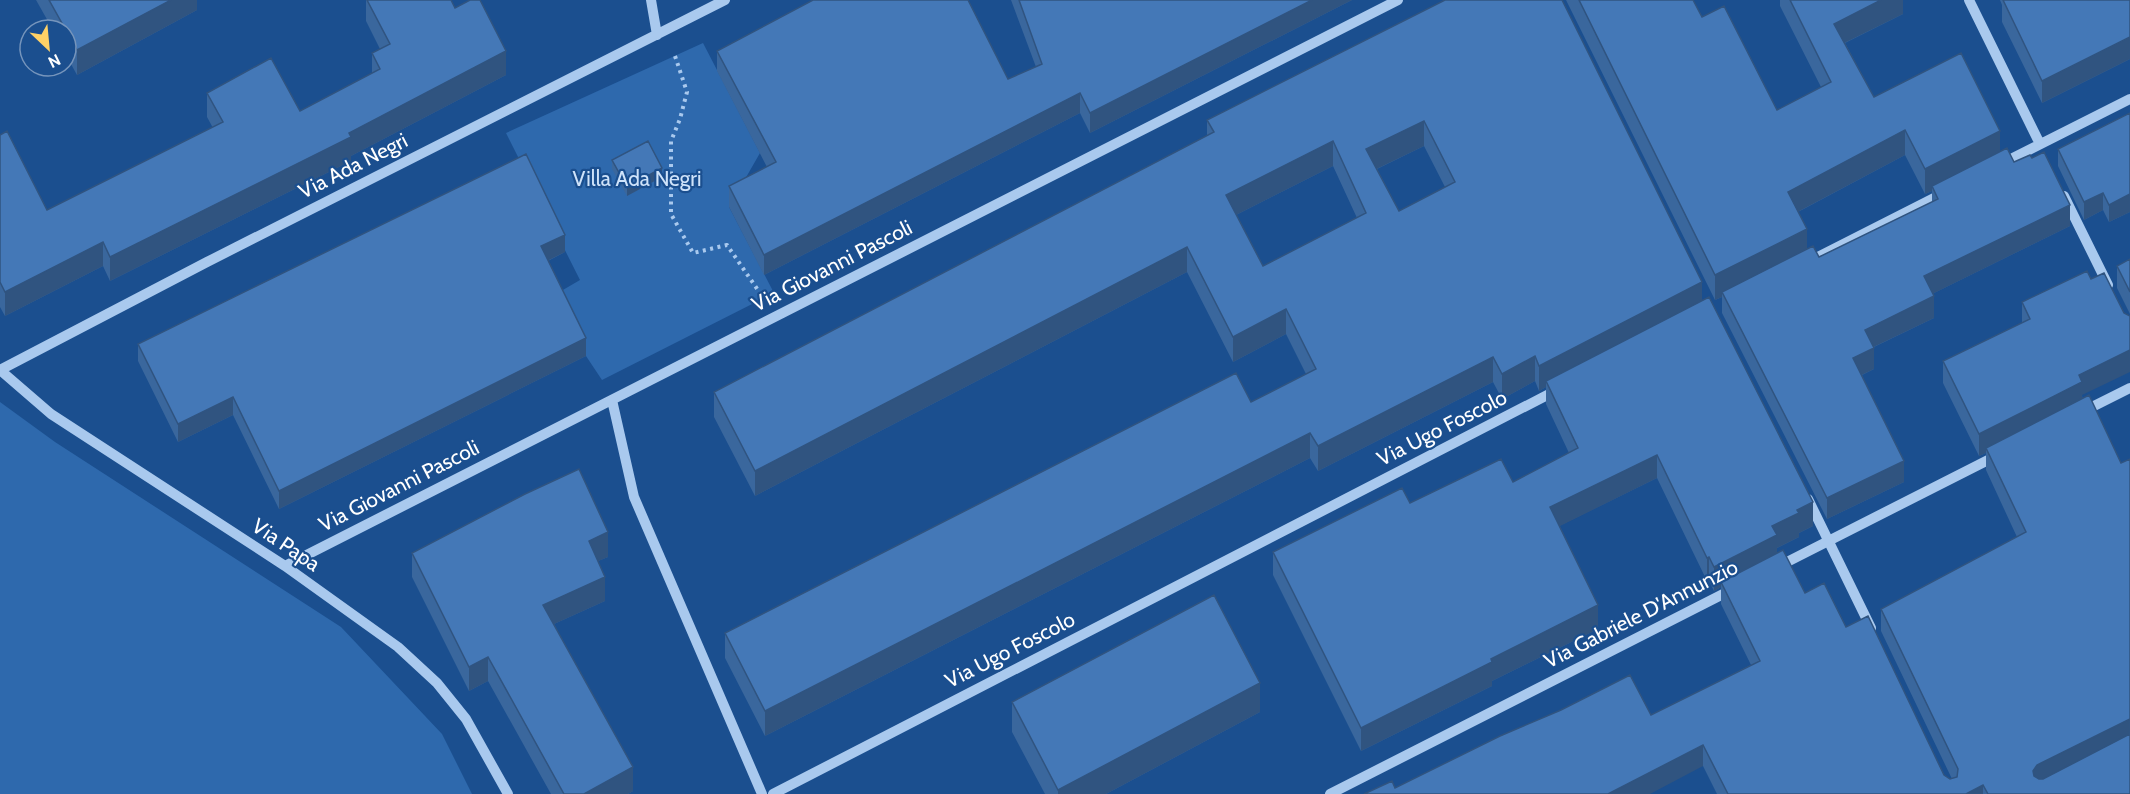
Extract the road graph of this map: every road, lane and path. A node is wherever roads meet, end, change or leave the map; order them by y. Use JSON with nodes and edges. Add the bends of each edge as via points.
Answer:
{"nodes":[{"id":1,"x":651,"y":0,"type":"edge"},
{"id":2,"x":725,"y":0,"type":"edge"},
{"id":3,"x":1398,"y":0,"type":"edge"},
{"id":4,"x":1969,"y":0,"type":"edge"},
{"id":5,"x":657,"y":35,"type":"junction"},
{"id":6,"x":2130,"y":99,"type":"edge"},
{"id":7,"x":2040,"y":144,"type":"junction"},
{"id":8,"x":1987,"y":171,"type":"edge"},
{"id":9,"x":2057,"y":181,"type":"edge"},
{"id":10,"x":1955,"y":187,"type":"edge"},
{"id":11,"x":1796,"y":268,"type":"edge"},
{"id":12,"x":2114,"y":298,"type":"edge"},
{"id":13,"x":785,"y":312,"type":"junction"},
{"id":14,"x":0,"y":370,"type":"edge"},
{"id":15,"x":1564,"y":387,"type":"edge"},
{"id":16,"x":2130,"y":388,"type":"edge"},
{"id":17,"x":612,"y":400,"type":"junction"},
{"id":18,"x":2068,"y":420,"type":"edge"},
{"id":19,"x":2005,"y":451,"type":"edge"},
{"id":20,"x":1802,"y":488,"type":"edge"},
{"id":21,"x":1829,"y":540,"type":"junction"},
{"id":22,"x":285,"y":566,"type":"junction"},
{"id":23,"x":1765,"y":573,"type":"edge"},
{"id":24,"x":1744,"y":583,"type":"edge"},
{"id":25,"x":1875,"y":635,"type":"edge"},
{"id":26,"x":508,"y":794,"type":"edge"},
{"id":27,"x":762,"y":794,"type":"edge"},
{"id":28,"x":773,"y":794,"type":"edge"},
{"id":29,"x":1330,"y":794,"type":"edge"}],
"edges":[{"from":1,"to":5,"type":"street"},
{"from":2,"to":5,"type":"street","name":"Via Ada Negri"},
{"from":3,"to":13,"type":"street","name":"Via Giovanni Pascoli"},
{"from":4,"to":7,"type":"street"},
{"from":5,"to":13,"type":"path","via":[[675,56],[687,92],[670,141],[671,214],[693,253],[727,245],[763,298]]},
{"from":5,"to":14,"type":"street","name":"Via Ada Negri"},
{"from":6,"to":7,"type":"street"},
{"from":7,"to":8,"type":"street"},
{"from":9,"to":12,"type":"street"},
{"from":10,"to":11,"type":"street"},
{"from":13,"to":17,"type":"street","name":"Via Giovanni Pascoli"},
{"from":14,"to":22,"type":"street","name":"Via Papa","via":[[51,414]]},
{"from":15,"to":28,"type":"street","name":"Via Ugo Foscolo"},
{"from":16,"to":18,"type":"street"},
{"from":17,"to":22,"type":"street","name":"Via Giovanni Pascoli"},
{"from":17,"to":27,"type":"street","via":[[634,497]]},
{"from":19,"to":21,"type":"street","name":"Via Gabriele D'Annunzio"},
{"from":20,"to":21,"type":"street"},
{"from":21,"to":23,"type":"street","name":"Via Gabriele D'Annunzio"},
{"from":21,"to":25,"type":"street"},
{"from":22,"to":26,"type":"street","name":"Via Papa","via":[[398,647],[437,683],[466,719]]},
{"from":24,"to":29,"type":"street","name":"Via Gabriele D'Annunzio"}]}
